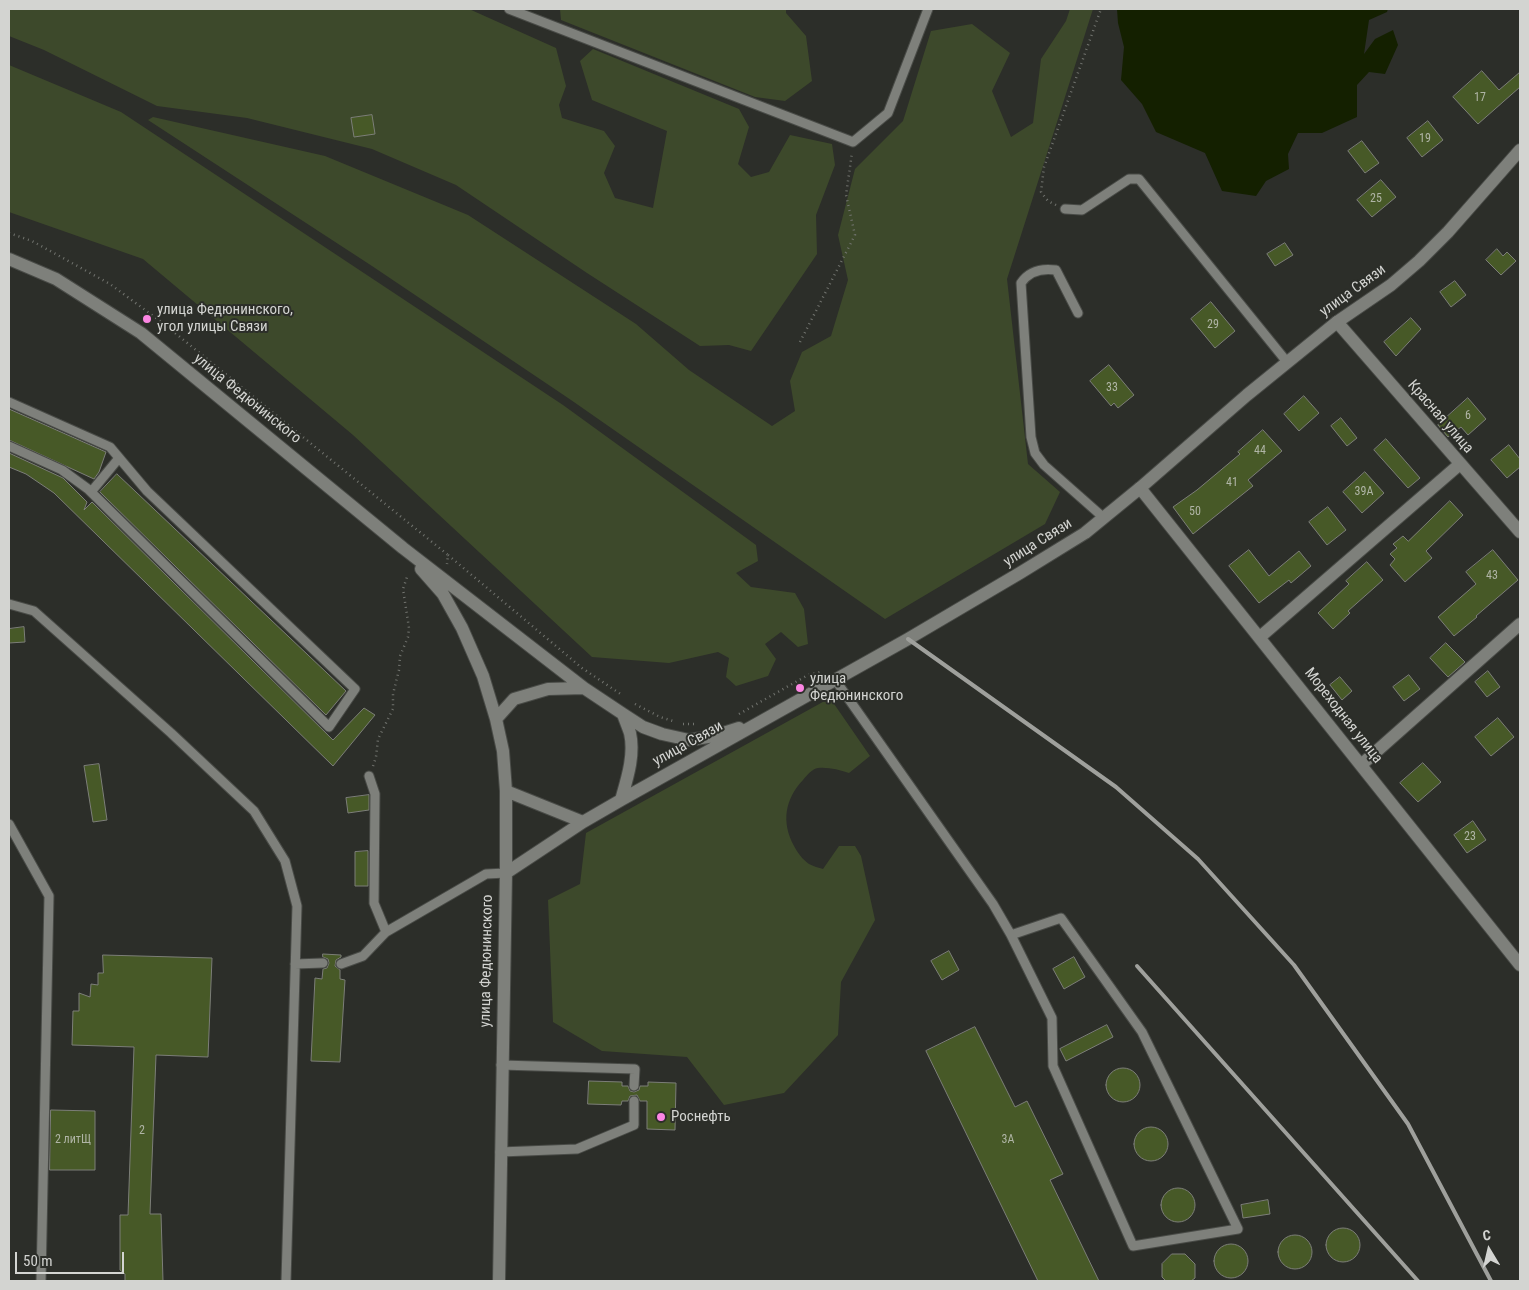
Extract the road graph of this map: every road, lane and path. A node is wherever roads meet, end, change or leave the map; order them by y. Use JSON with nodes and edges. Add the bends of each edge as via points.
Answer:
{"nodes":[{"id":1,"x":509,"y":9,"type":"edge"},
{"id":2,"x":928,"y":9,"type":"edge"},
{"id":3,"x":1101,"y":9,"type":"edge"},
{"id":4,"x":853,"y":142,"type":"junction"},
{"id":5,"x":1520,"y":150,"type":"edge"},
{"id":6,"x":1065,"y":209,"type":"joint"},
{"id":7,"x":9,"y":233,"type":"edge"},
{"id":8,"x":9,"y":260,"type":"edge"},
{"id":9,"x":1078,"y":313,"type":"dead end"},
{"id":10,"x":1336,"y":322,"type":"junction"},
{"id":11,"x":800,"y":342,"type":"dead end"},
{"id":12,"x":1287,"y":362,"type":"junction"},
{"id":13,"x":9,"y":402,"type":"edge"},
{"id":14,"x":9,"y":446,"type":"edge"},
{"id":15,"x":119,"y":458,"type":"junction"},
{"id":16,"x":1460,"y":464,"type":"junction"},
{"id":17,"x":1140,"y":488,"type":"junction"},
{"id":18,"x":91,"y":492,"type":"junction"},
{"id":19,"x":1104,"y":518,"type":"junction"},
{"id":20,"x":1520,"y":532,"type":"edge"},
{"id":21,"x":403,"y":548,"type":"junction"},
{"id":22,"x":448,"y":555,"type":"junction"},
{"id":23,"x":416,"y":562,"type":"junction"},
{"id":24,"x":447,"y":581,"type":"junction"},
{"id":25,"x":9,"y":604,"type":"edge"},
{"id":26,"x":1520,"y":624,"type":"edge"},
{"id":27,"x":1260,"y":636,"type":"junction"},
{"id":28,"x":823,"y":671,"type":"dead end"},
{"id":29,"x":836,"y":681,"type":"junction"},
{"id":30,"x":584,"y":688,"type":"junction"},
{"id":31,"x":625,"y":698,"type":"dead end"},
{"id":32,"x":632,"y":703,"type":"dead end"},
{"id":33,"x":623,"y":714,"type":"junction"},
{"id":34,"x":733,"y":718,"type":"dead end"},
{"id":35,"x":496,"y":719,"type":"junction"},
{"id":36,"x":766,"y":720,"type":"junction"},
{"id":37,"x":674,"y":722,"type":"dead end"},
{"id":38,"x":681,"y":724,"type":"dead end"},
{"id":39,"x":705,"y":724,"type":"dead end"},
{"id":40,"x":1361,"y":765,"type":"junction"},
{"id":41,"x":369,"y":776,"type":"joint"},
{"id":42,"x":506,"y":791,"type":"junction"},
{"id":43,"x":621,"y":800,"type":"junction"},
{"id":44,"x":583,"y":822,"type":"junction"},
{"id":45,"x":9,"y":824,"type":"edge"},
{"id":46,"x":506,"y":873,"type":"junction"},
{"id":47,"x":386,"y":932,"type":"junction"},
{"id":48,"x":1010,"y":935,"type":"junction"},
{"id":49,"x":323,"y":963,"type":"dead end"},
{"id":50,"x":295,"y":964,"type":"junction"},
{"id":51,"x":341,"y":964,"type":"dead end"},
{"id":52,"x":1520,"y":966,"type":"edge"},
{"id":53,"x":501,"y":1065,"type":"junction"},
{"id":54,"x":634,"y":1086,"type":"dead end"},
{"id":55,"x":634,"y":1101,"type":"dead end"},
{"id":56,"x":500,"y":1152,"type":"junction"},
{"id":57,"x":41,"y":1281,"type":"edge"},
{"id":58,"x":286,"y":1281,"type":"edge"},
{"id":59,"x":499,"y":1281,"type":"edge"}],
"edges":[{"from":1,"to":4,"type":"lane"},
{"from":2,"to":4,"type":"lane","via":[[888,113]]},
{"from":3,"to":6,"type":"path","via":[[1044,167],[1041,192],[1048,201]]},
{"from":4,"to":11,"type":"path","via":[[846,195],[854,235]]},
{"from":5,"to":10,"type":"main road","name":"улица Связи","via":[[1419,261],[1391,285]]},
{"from":6,"to":12,"type":"lane","via":[[1082,210],[1129,179],[1139,179]]},
{"from":7,"to":22,"type":"path","via":[[110,284],[164,324]]},
{"from":8,"to":21,"type":"main road","name":"улица Федюнинского","via":[[56,279],[141,333]]},
{"from":9,"to":19,"type":"lane","via":[[1056,270],[1045,268],[1027,275],[1021,283],[1031,437],[1035,453],[1044,465]]},
{"from":10,"to":12,"type":"main road","name":"улица Связи"},
{"from":10,"to":16,"type":"main road","name":"Красная улица"},
{"from":12,"to":17,"type":"main road","name":"улица Связи"},
{"from":13,"to":15,"type":"lane","via":[[110,447]]},
{"from":14,"to":18,"type":"lane","via":[[62,470]]},
{"from":15,"to":18,"type":"lane"},
{"from":15,"to":18,"type":"lane","via":[[147,491],[354,689],[329,727]]},
{"from":16,"to":20,"type":"main road","name":"Красная улица"},
{"from":16,"to":27,"type":"main road"},
{"from":17,"to":19,"type":"main road","name":"улица Связи"},
{"from":17,"to":27,"type":"main road","name":"Мореходная улица"},
{"from":19,"to":29,"type":"main road","name":"улица Связи","via":[[1020,573]]},
{"from":21,"to":23,"type":"main road","name":"улица Федюнинского"},
{"from":21,"to":24,"type":"main road","name":"улица Федюнинского"},
{"from":22,"to":24,"type":"path"},
{"from":22,"to":31,"type":"path","via":[[582,668]]},
{"from":23,"to":35,"type":"main road","name":"улица Федюнинского","via":[[442,594],[462,628],[483,676]]},
{"from":23,"to":41,"type":"path","via":[[403,589],[409,628],[400,656],[393,709],[378,740]]},
{"from":24,"to":30,"type":"main road","name":"улица Федюнинского"},
{"from":25,"to":50,"type":"lane","via":[[34,611],[254,811],[285,861],[295,897]]},
{"from":26,"to":40,"type":"main road"},
{"from":27,"to":40,"type":"main road","name":"Мореходная улица"},
{"from":28,"to":34,"type":"path","via":[[808,674]]},
{"from":29,"to":36,"type":"main road","name":"улица Связи"},
{"from":29,"to":48,"type":"lane","via":[[993,904]]},
{"from":30,"to":33,"type":"main road","name":"улица Федюнинского"},
{"from":30,"to":35,"type":"main road","via":[[548,689],[514,699]]},
{"from":32,"to":37,"type":"path"},
{"from":33,"to":36,"type":"main road","name":"улица Федюнинского","via":[[643,727],[689,740]]},
{"from":33,"to":43,"type":"main road","via":[[630,734],[631,752]]},
{"from":35,"to":42,"type":"main road","name":"улица Федюнинского","via":[[503,751]]},
{"from":36,"to":43,"type":"main road","name":"улица Связи"},
{"from":38,"to":39,"type":"path"},
{"from":40,"to":52,"type":"main road","name":"Мореходная улица"},
{"from":41,"to":47,"type":"lane","via":[[375,794],[374,903]]},
{"from":42,"to":44,"type":"main road"},
{"from":42,"to":46,"type":"main road","name":"улица Федюнинского"},
{"from":43,"to":44,"type":"main road","name":"улица Связи"},
{"from":44,"to":46,"type":"main road","name":"улица Связи"},
{"from":45,"to":57,"type":"lane","via":[[48,896]]},
{"from":46,"to":47,"type":"lane","via":[[486,874]]},
{"from":46,"to":53,"type":"main road","name":"улица Федюнинского"},
{"from":47,"to":51,"type":"lane","via":[[363,956]]},
{"from":48,"to":48,"type":"lane","via":[[1061,918],[1142,1032],[1238,1229],[1133,1246],[1053,1066],[1052,1018]]},
{"from":49,"to":50,"type":"lane"},
{"from":50,"to":58,"type":"lane"},
{"from":53,"to":54,"type":"lane","via":[[635,1069]]},
{"from":53,"to":56,"type":"main road","name":"улица Федюнинского"},
{"from":55,"to":56,"type":"lane","via":[[634,1126],[577,1149]]},
{"from":56,"to":59,"type":"main road","name":"улица Федюнинского"}]}
